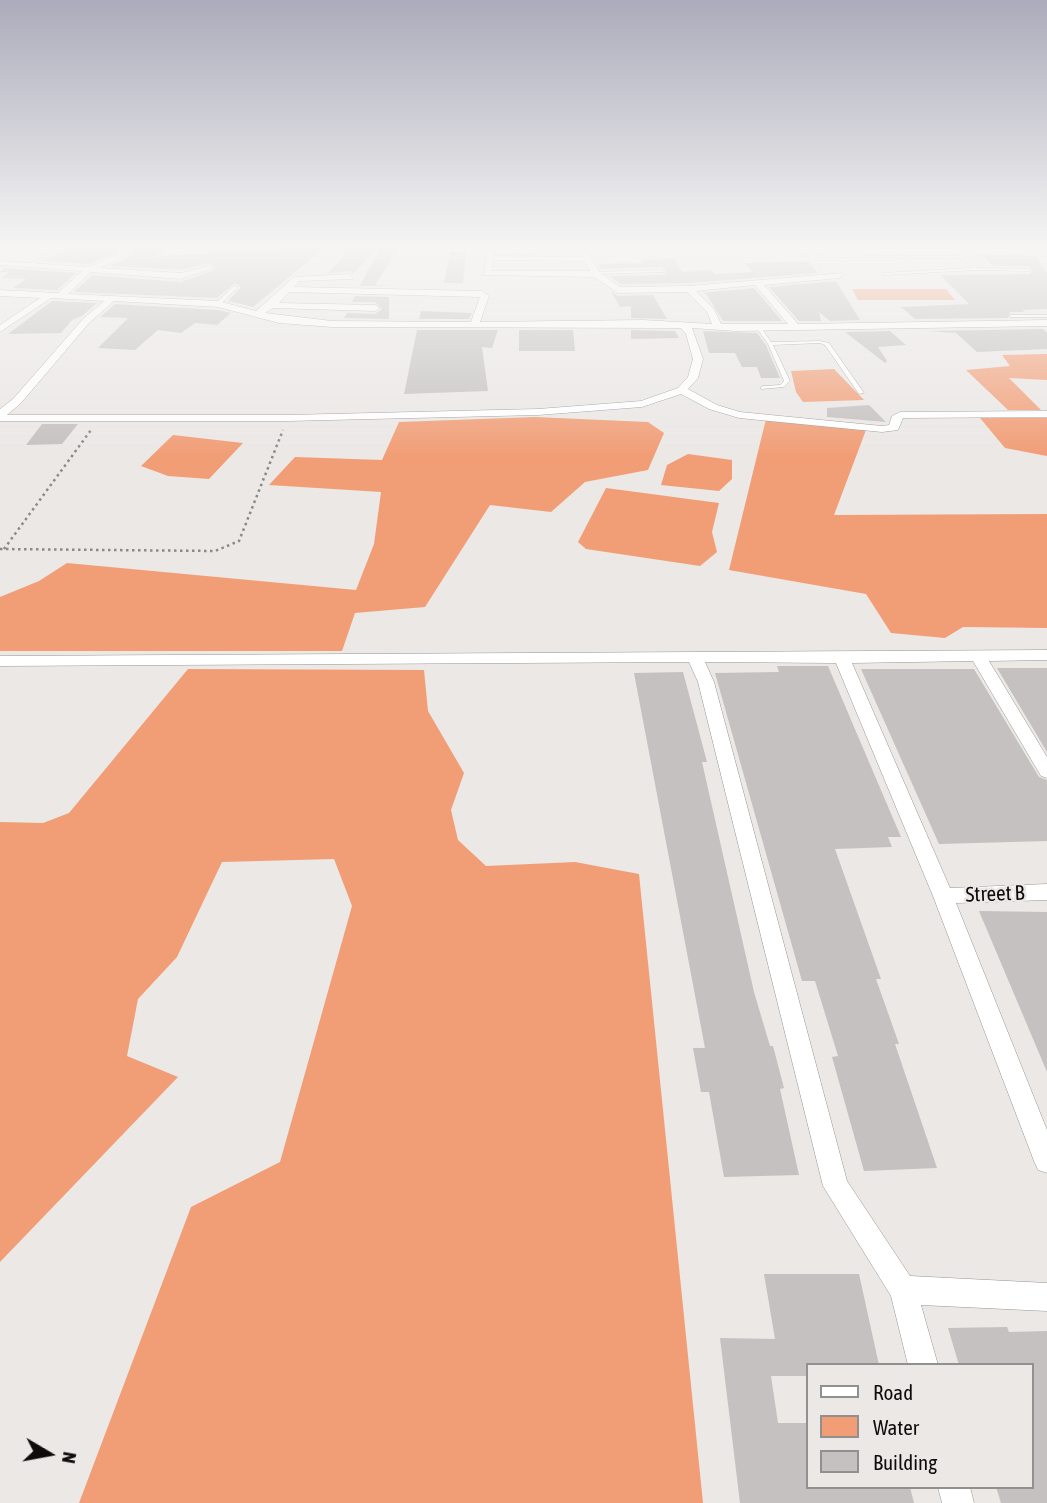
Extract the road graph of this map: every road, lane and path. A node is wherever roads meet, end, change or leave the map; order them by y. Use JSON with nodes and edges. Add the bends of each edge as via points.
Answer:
{"nodes":[{"id":1,"x":20,"y":315,"type":"edge"},
{"id":2,"x":93,"y":315,"type":"edge"},
{"id":3,"x":264,"y":315,"type":"edge"},
{"id":4,"x":478,"y":315,"type":"edge"},
{"id":5,"x":713,"y":315,"type":"edge"},
{"id":6,"x":785,"y":315,"type":"edge"},
{"id":7,"x":1012,"y":316,"type":"dead end"},
{"id":8,"x":1047,"y":316,"type":"edge"},
{"id":9,"x":1047,"y":323,"type":"edge"},
{"id":10,"x":474,"y":325,"type":"junction"},
{"id":11,"x":684,"y":325,"type":"junction"},
{"id":12,"x":758,"y":327,"type":"junction"},
{"id":13,"x":795,"y":327,"type":"junction"},
{"id":14,"x":718,"y":328,"type":"junction"},
{"id":15,"x":0,"y":329,"type":"edge"},
{"id":16,"x":770,"y":344,"type":"junction"},
{"id":17,"x":763,"y":388,"type":"dead end"},
{"id":18,"x":682,"y":390,"type":"junction"},
{"id":19,"x":861,"y":393,"type":"dead end"},
{"id":20,"x":1047,"y":414,"type":"edge"},
{"id":21,"x":0,"y":416,"type":"edge"},
{"id":22,"x":100,"y":418,"type":"junction"},
{"id":23,"x":288,"y":418,"type":"junction"},
{"id":24,"x":2,"y":549,"type":"edge"},
{"id":25,"x":1047,"y":655,"type":"edge"},
{"id":26,"x":978,"y":656,"type":"junction"},
{"id":27,"x":695,"y":657,"type":"junction"},
{"id":28,"x":842,"y":659,"type":"junction"},
{"id":29,"x":0,"y":661,"type":"edge"},
{"id":30,"x":1047,"y":772,"type":"edge"},
{"id":31,"x":1047,"y":892,"type":"edge"},
{"id":32,"x":943,"y":896,"type":"junction"},
{"id":33,"x":1047,"y":1161,"type":"edge"},
{"id":34,"x":903,"y":1290,"type":"junction"},
{"id":35,"x":1047,"y":1297,"type":"edge"},
{"id":36,"x":922,"y":1363,"type":"edge"}],
"edges":[{"from":1,"to":15,"type":"street"},
{"from":2,"to":21,"type":"street"},
{"from":3,"to":10,"type":"street","via":[[302,323]]},
{"from":4,"to":10,"type":"street"},
{"from":5,"to":14,"type":"street"},
{"from":6,"to":13,"type":"street"},
{"from":7,"to":8,"type":"lane"},
{"from":9,"to":13,"type":"street"},
{"from":10,"to":11,"type":"street"},
{"from":11,"to":14,"type":"street"},
{"from":11,"to":18,"type":"street","via":[[698,359],[693,378]]},
{"from":12,"to":13,"type":"street"},
{"from":12,"to":14,"type":"street"},
{"from":12,"to":16,"type":"lane"},
{"from":16,"to":17,"type":"lane","via":[[787,381]]},
{"from":16,"to":19,"type":"lane","via":[[827,344]]},
{"from":18,"to":20,"type":"street","via":[[739,415],[882,429],[894,428],[900,415]]},
{"from":18,"to":23,"type":"street","via":[[642,404],[538,412]]},
{"from":21,"to":22,"type":"street"},
{"from":22,"to":23,"type":"street"},
{"from":22,"to":24,"type":"path"},
{"from":23,"to":24,"type":"path","via":[[239,541],[215,551]]},
{"from":25,"to":26,"type":"street"},
{"from":26,"to":28,"type":"street"},
{"from":26,"to":30,"type":"street"},
{"from":27,"to":28,"type":"street"},
{"from":27,"to":29,"type":"street"},
{"from":27,"to":34,"type":"street","via":[[709,695],[836,1186]]},
{"from":28,"to":32,"type":"street"},
{"from":31,"to":32,"type":"street","name":"Street B"},
{"from":32,"to":33,"type":"street"},
{"from":34,"to":35,"type":"street"},
{"from":34,"to":36,"type":"street"}]}
